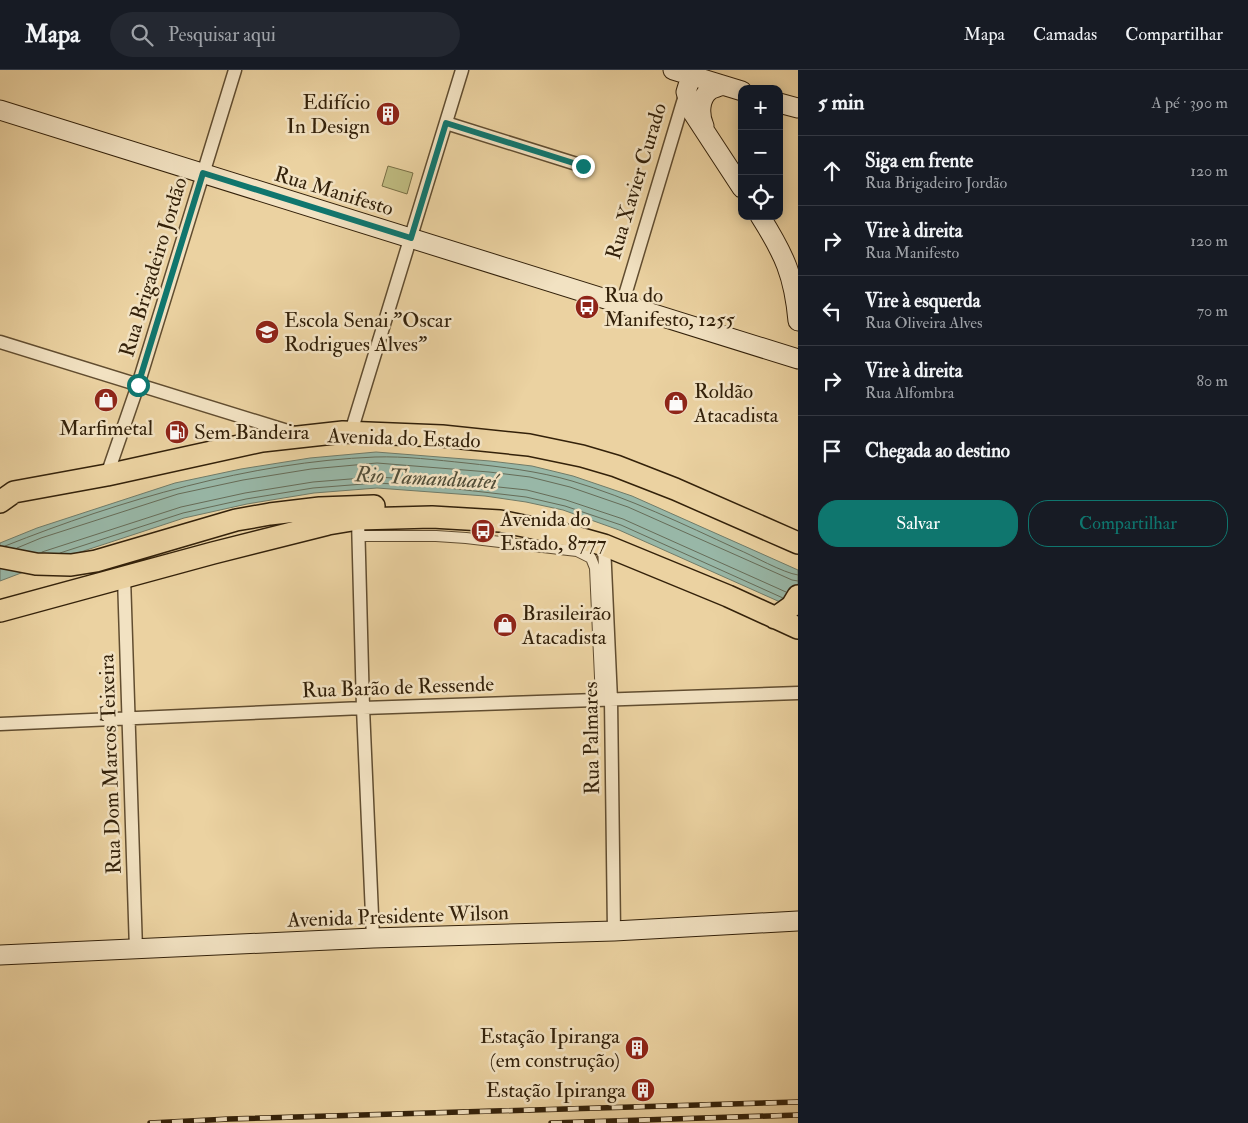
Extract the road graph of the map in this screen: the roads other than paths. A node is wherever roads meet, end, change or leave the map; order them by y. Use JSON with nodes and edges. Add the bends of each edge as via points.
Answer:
{"nodes":[{"id":1,"x":235,"y":70,"type":"edge"},
{"id":2,"x":462,"y":70,"type":"edge"},
{"id":3,"x":673,"y":70,"type":"edge"},
{"id":4,"x":690,"y":79,"type":"edge"},
{"id":5,"x":722,"y":85,"type":"junction"},
{"id":6,"x":738,"y":90,"type":"edge"},
{"id":7,"x":783,"y":104,"type":"edge"},
{"id":8,"x":798,"y":108,"type":"edge"},
{"id":9,"x":0,"y":110,"type":"edge"},
{"id":10,"x":446,"y":123,"type":"junction"},
{"id":11,"x":705,"y":130,"type":"junction"},
{"id":12,"x":583,"y":166,"type":"dead end"},
{"id":13,"x":203,"y":173,"type":"junction"},
{"id":14,"x":738,"y":182,"type":"edge"},
{"id":15,"x":763,"y":220,"type":"edge"},
{"id":16,"x":411,"y":238,"type":"junction"},
{"id":17,"x":622,"y":305,"type":"junction"},
{"id":18,"x":798,"y":321,"type":"edge"},
{"id":19,"x":0,"y":342,"type":"edge"},
{"id":20,"x":798,"y":359,"type":"edge"},
{"id":21,"x":138,"y":385,"type":"junction"},
{"id":22,"x":351,"y":432,"type":"junction"},
{"id":23,"x":306,"y":437,"type":"junction"},
{"id":24,"x":107,"y":474,"type":"junction"},
{"id":25,"x":5,"y":494,"type":"edge"},
{"id":26,"x":432,"y":517,"type":"junction"},
{"id":27,"x":358,"y":528,"type":"junction"},
{"id":28,"x":798,"y":543,"type":"edge"},
{"id":29,"x":604,"y":545,"type":"junction"},
{"id":30,"x":0,"y":557,"type":"edge"},
{"id":31,"x":124,"y":577,"type":"junction"},
{"id":32,"x":798,"y":596,"type":"edge"},
{"id":33,"x":0,"y":611,"type":"edge"},
{"id":34,"x":775,"y":618,"type":"junction"},
{"id":35,"x":798,"y":628,"type":"edge"},
{"id":36,"x":798,"y":694,"type":"edge"},
{"id":37,"x":606,"y":700,"type":"junction"},
{"id":38,"x":363,"y":708,"type":"junction"},
{"id":39,"x":129,"y":719,"type":"junction"},
{"id":40,"x":0,"y":724,"type":"edge"},
{"id":41,"x":798,"y":921,"type":"edge"},
{"id":42,"x":614,"y":931,"type":"junction"},
{"id":43,"x":373,"y":938,"type":"junction"},
{"id":44,"x":136,"y":950,"type":"junction"},
{"id":45,"x":0,"y":955,"type":"edge"}],
"edges":[{"from":1,"to":13,"type":"street","name":"Rua Brigadeiro Jordão"},
{"from":2,"to":10,"type":"street"},
{"from":3,"to":4,"type":"main road"},
{"from":4,"to":5,"type":"main road"},
{"from":4,"to":11,"type":"main road","via":[[691,110]]},
{"from":4,"to":17,"type":"street","name":"Rua Xavier Curado"},
{"from":5,"to":6,"type":"main road"},
{"from":5,"to":11,"type":"main road","via":[[705,96],[700,110]]},
{"from":7,"to":8,"type":"main road"},
{"from":9,"to":13,"type":"main road","name":"Rua Manifesto"},
{"from":10,"to":12,"type":"street"},
{"from":10,"to":16,"type":"street"},
{"from":11,"to":14,"type":"main road"},
{"from":13,"to":16,"type":"main road","name":"Rua Manifesto"},
{"from":13,"to":21,"type":"street","name":"Rua Brigadeiro Jordão"},
{"from":15,"to":18,"type":"main road","via":[[789,269]]},
{"from":16,"to":17,"type":"main road","name":"Rua Manifesto"},
{"from":16,"to":22,"type":"street"},
{"from":17,"to":20,"type":"main road","name":"Rua Manifesto"},
{"from":19,"to":21,"type":"street"},
{"from":21,"to":23,"type":"street"},
{"from":21,"to":24,"type":"street","name":"Rua Brigadeiro Jordão"},
{"from":22,"to":23,"type":"highway","name":"Avenida do Estado"},
{"from":22,"to":28,"type":"highway","name":"Avenida do Estado","via":[[529,445],[582,456],[644,476]]},
{"from":23,"to":24,"type":"highway","name":"Avenida do Estado","via":[[262,442]]},
{"from":24,"to":25,"type":"highway","name":"Avenida do Estado"},
{"from":26,"to":27,"type":"highway"},
{"from":26,"to":29,"type":"highway","via":[[500,521]]},
{"from":26,"to":30,"type":"highway","via":[[406,509],[364,505],[236,520],[96,561],[71,565],[36,564]]},
{"from":27,"to":31,"type":"highway","via":[[299,532]]},
{"from":27,"to":37,"type":"street","via":[[577,551],[591,558],[595,568]]},
{"from":27,"to":38,"type":"street"},
{"from":29,"to":34,"type":"highway"},
{"from":29,"to":37,"type":"street","name":"Rua Palmares"},
{"from":31,"to":33,"type":"highway"},
{"from":31,"to":39,"type":"street","name":"Rua Dom Marcos Teixeira"},
{"from":32,"to":34,"type":"highway","via":[[786,611]]},
{"from":34,"to":35,"type":"highway"},
{"from":36,"to":37,"type":"street","name":"Rua Barão de Ressende"},
{"from":37,"to":38,"type":"street","name":"Rua Barão de Ressende"},
{"from":37,"to":42,"type":"street","name":"Rua Palmares"},
{"from":38,"to":39,"type":"street","name":"Rua Barão de Ressende"},
{"from":38,"to":43,"type":"street"},
{"from":39,"to":40,"type":"street","name":"Rua Barão de Ressende"},
{"from":39,"to":44,"type":"street","name":"Rua Dom Marcos Teixeira"},
{"from":41,"to":42,"type":"main road","name":"Avenida Presidente Wilson"},
{"from":42,"to":43,"type":"main road","name":"Avenida Presidente Wilson"},
{"from":43,"to":44,"type":"main road","name":"Avenida Presidente Wilson"},
{"from":44,"to":45,"type":"main road","name":"Avenida Presidente Wilson"}]}
